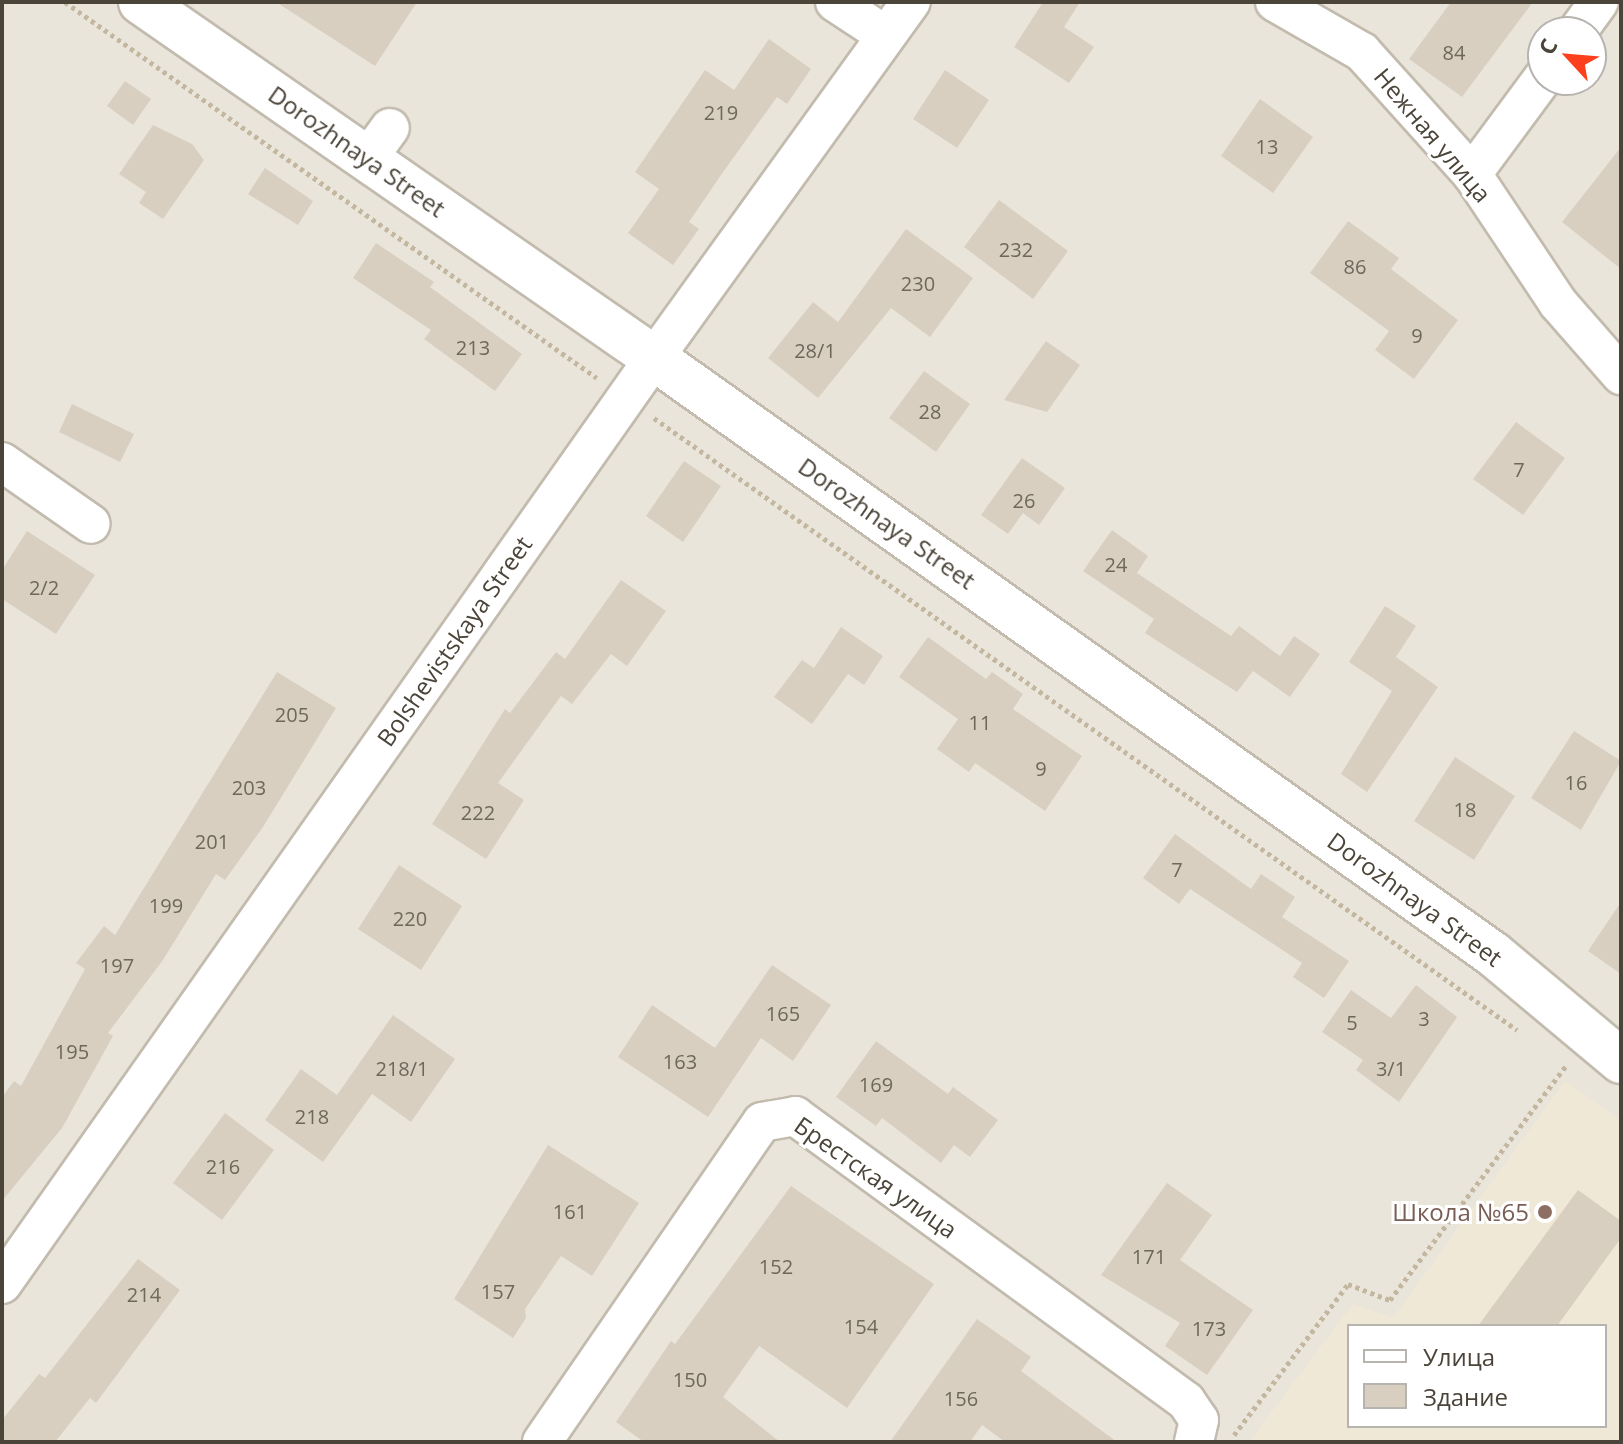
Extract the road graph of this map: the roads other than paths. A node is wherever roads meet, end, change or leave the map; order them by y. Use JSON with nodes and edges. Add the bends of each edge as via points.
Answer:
{"nodes":[{"id":1,"x":141,"y":2,"type":"edge"},
{"id":2,"x":835,"y":2,"type":"edge"},
{"id":3,"x":911,"y":2,"type":"edge"},
{"id":4,"x":1275,"y":2,"type":"edge"},
{"id":5,"x":885,"y":35,"type":"junction"},
{"id":6,"x":1530,"y":96,"type":"edge"},
{"id":7,"x":1472,"y":174,"type":"junction"},
{"id":8,"x":654,"y":358,"type":"junction"},
{"id":9,"x":1621,"y":375,"type":"edge"},
{"id":10,"x":2,"y":462,"type":"edge"},
{"id":11,"x":91,"y":524,"type":"dead end"},
{"id":12,"x":1582,"y":1058,"type":"edge"},
{"id":13,"x":2,"y":1284,"type":"edge"},
{"id":14,"x":542,"y":1442,"type":"edge"},
{"id":15,"x":1194,"y":1442,"type":"edge"}],
"edges":[{"from":1,"to":8,"type":"street","name":"Dorozhnaya Street","via":[[379,143]]},
{"from":2,"to":5,"type":"street"},
{"from":3,"to":5,"type":"street","name":"Bolshevistskaya Street"},
{"from":4,"to":7,"type":"street","name":"Нежная улица","via":[[1362,52]]},
{"from":5,"to":8,"type":"street","name":"Bolshevistskaya Street"},
{"from":6,"to":7,"type":"street"},
{"from":7,"to":9,"type":"street","name":"Нежная улица","via":[[1558,303]]},
{"from":8,"to":12,"type":"street","name":"Dorozhnaya Street","via":[[1493,954]]},
{"from":8,"to":13,"type":"street","name":"Bolshevistskaya Street"},
{"from":10,"to":11,"type":"street"},
{"from":14,"to":15,"type":"street","name":"Брестская улица","via":[[762,1122],[795,1116],[1186,1401],[1199,1420]]}]}
